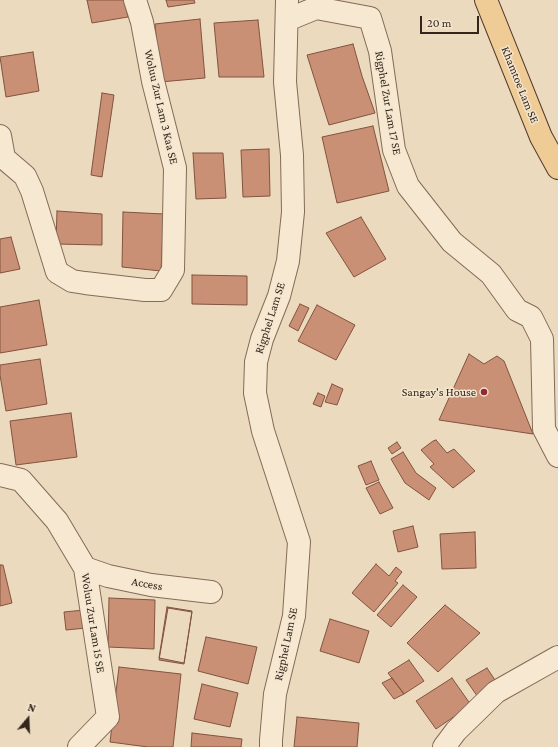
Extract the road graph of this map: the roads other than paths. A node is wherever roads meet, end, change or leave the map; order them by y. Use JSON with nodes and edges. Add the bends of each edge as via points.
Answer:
{"nodes":[{"id":1,"x":135,"y":0,"type":"edge"},
{"id":2,"x":486,"y":0,"type":"edge"},
{"id":3,"x":287,"y":10,"type":"edge"},
{"id":4,"x":0,"y":136,"type":"edge"},
{"id":5,"x":558,"y":168,"type":"edge"},
{"id":6,"x":558,"y":456,"type":"edge"},
{"id":7,"x":0,"y":475,"type":"edge"},
{"id":8,"x":85,"y":568,"type":"junction"},
{"id":9,"x":211,"y":592,"type":"dead end"},
{"id":10,"x":558,"y":658,"type":"edge"},
{"id":11,"x":79,"y":747,"type":"edge"},
{"id":12,"x":271,"y":747,"type":"edge"},
{"id":13,"x":444,"y":747,"type":"edge"}],
"edges":[{"from":1,"to":4,"type":"street","name":"Woluu Zur Lam 3 Kaa SE","via":[[175,168],[173,270],[161,290],[72,281],[57,272],[32,191],[25,176],[4,158]]},
{"from":2,"to":5,"type":"main road","name":"Khamtoe Lam SE","via":[[541,137]]},
{"from":3,"to":6,"type":"street","name":"Rigphel Zur Lam 17 SE","via":[[316,8],[370,18],[380,51],[394,150],[408,186],[452,242],[491,274],[517,310],[531,318],[542,339],[544,429]]},
{"from":3,"to":12,"type":"street","name":"Rigphel Lam SE","via":[[285,82],[292,155],[293,212],[288,261],[279,296],[262,339],[255,378],[255,393],[263,431],[299,542],[294,616],[275,694]]},
{"from":7,"to":8,"type":"street","name":"Woluu Zur Lam 15 SE","via":[[21,480],[57,521]]},
{"from":8,"to":9,"type":"street","name":"Access","via":[[108,576],[151,585]]},
{"from":8,"to":11,"type":"street","name":"Woluu Zur Lam 15 SE","via":[[108,717]]},
{"from":10,"to":13,"type":"street","via":[[496,692],[456,731]]}]}
